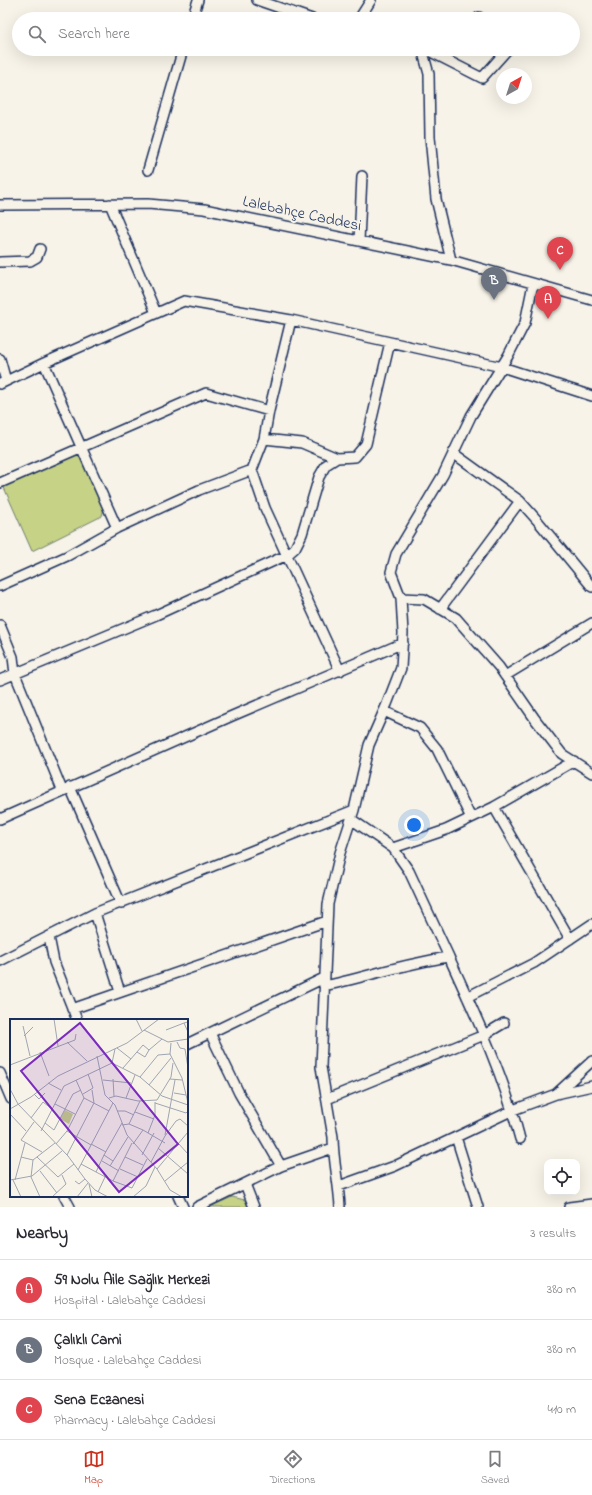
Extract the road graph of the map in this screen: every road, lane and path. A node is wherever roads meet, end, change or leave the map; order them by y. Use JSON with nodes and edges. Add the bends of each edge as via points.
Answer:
{"nodes":[{"id":1,"x":198,"y":0,"type":"edge"},
{"id":2,"x":257,"y":0,"type":"edge"},
{"id":3,"x":370,"y":0,"type":"edge"},
{"id":4,"x":194,"y":12,"type":"edge"},
{"id":5,"x":292,"y":12,"type":"edge"},
{"id":6,"x":363,"y":12,"type":"edge"},
{"id":7,"x":181,"y":56,"type":"edge"},
{"id":8,"x":425,"y":56,"type":"edge"},
{"id":9,"x":438,"y":56,"type":"edge"},
{"id":10,"x":502,"y":56,"type":"edge"},
{"id":11,"x":148,"y":170,"type":"dead end"},
{"id":12,"x":362,"y":176,"type":"dead end"},
{"id":13,"x":110,"y":204,"type":"junction"},
{"id":14,"x":0,"y":205,"type":"edge"},
{"id":15,"x":359,"y":241,"type":"junction"},
{"id":16,"x":40,"y":249,"type":"dead end"},
{"id":17,"x":451,"y":260,"type":"junction"},
{"id":18,"x":0,"y":262,"type":"edge"},
{"id":19,"x":533,"y":284,"type":"junction"},
{"id":20,"x":592,"y":300,"type":"edge"},
{"id":21,"x":156,"y":313,"type":"junction"},
{"id":22,"x":291,"y":320,"type":"junction"},
{"id":23,"x":390,"y":342,"type":"junction"},
{"id":24,"x":0,"y":358,"type":"edge"},
{"id":25,"x":44,"y":363,"type":"junction"},
{"id":26,"x":502,"y":367,"type":"junction"},
{"id":27,"x":3,"y":382,"type":"edge"},
{"id":28,"x":592,"y":396,"type":"edge"},
{"id":29,"x":269,"y":411,"type":"junction"},
{"id":30,"x":264,"y":439,"type":"junction"},
{"id":31,"x":81,"y":446,"type":"junction"},
{"id":32,"x":453,"y":453,"type":"junction"},
{"id":33,"x":337,"y":458,"type":"junction"},
{"id":34,"x":252,"y":470,"type":"junction"},
{"id":35,"x":0,"y":483,"type":"edge"},
{"id":36,"x":520,"y":501,"type":"junction"},
{"id":37,"x":117,"y":528,"type":"junction"},
{"id":38,"x":287,"y":555,"type":"junction"},
{"id":39,"x":0,"y":586,"type":"edge"},
{"id":40,"x":592,"y":587,"type":"edge"},
{"id":41,"x":401,"y":598,"type":"junction"},
{"id":42,"x":440,"y":608,"type":"junction"},
{"id":43,"x":592,"y":623,"type":"edge"},
{"id":44,"x":0,"y":625,"type":"edge"},
{"id":45,"x":403,"y":643,"type":"junction"},
{"id":46,"x":340,"y":670,"type":"junction"},
{"id":47,"x":15,"y":674,"type":"junction"},
{"id":48,"x":505,"y":676,"type":"junction"},
{"id":49,"x":0,"y":680,"type":"edge"},
{"id":50,"x":384,"y":710,"type":"junction"},
{"id":51,"x":574,"y":761,"type":"junction"},
{"id":52,"x":592,"y":773,"type":"edge"},
{"id":53,"x":66,"y":789,"type":"junction"},
{"id":54,"x":494,"y":807,"type":"junction"},
{"id":55,"x":353,"y":814,"type":"junction"},
{"id":56,"x":0,"y":818,"type":"edge"},
{"id":57,"x":471,"y":818,"type":"junction"},
{"id":58,"x":393,"y":848,"type":"junction"},
{"id":59,"x":121,"y":904,"type":"junction"},
{"id":60,"x":95,"y":913,"type":"junction"},
{"id":61,"x":327,"y":921,"type":"junction"},
{"id":62,"x":592,"y":924,"type":"edge"},
{"id":63,"x":49,"y":937,"type":"junction"},
{"id":64,"x":570,"y":939,"type":"junction"},
{"id":65,"x":449,"y":957,"type":"junction"},
{"id":66,"x":0,"y":961,"type":"edge"},
{"id":67,"x":324,"y":982,"type":"junction"},
{"id":68,"x":120,"y":992,"type":"junction"},
{"id":69,"x":467,"y":997,"type":"junction"},
{"id":70,"x":72,"y":1009,"type":"junction"},
{"id":71,"x":77,"y":1019,"type":"edge"},
{"id":72,"x":504,"y":1022,"type":"dead end"},
{"id":73,"x":210,"y":1034,"type":"junction"},
{"id":74,"x":484,"y":1035,"type":"junction"},
{"id":75,"x":188,"y":1044,"type":"edge"},
{"id":76,"x":592,"y":1061,"type":"edge"},
{"id":77,"x":0,"y":1073,"type":"edge"},
{"id":78,"x":592,"y":1086,"type":"edge"},
{"id":79,"x":556,"y":1094,"type":"junction"},
{"id":80,"x":10,"y":1097,"type":"edge"},
{"id":81,"x":327,"y":1099,"type":"junction"},
{"id":82,"x":513,"y":1110,"type":"junction"},
{"id":83,"x":456,"y":1137,"type":"junction"},
{"id":84,"x":520,"y":1140,"type":"dead end"},
{"id":85,"x":333,"y":1148,"type":"junction"},
{"id":86,"x":281,"y":1166,"type":"junction"},
{"id":87,"x":245,"y":1184,"type":"junction"},
{"id":88,"x":339,"y":1186,"type":"junction"},
{"id":89,"x":65,"y":1197,"type":"edge"},
{"id":90,"x":178,"y":1197,"type":"edge"},
{"id":91,"x":592,"y":1204,"type":"edge"},
{"id":92,"x":70,"y":1207,"type":"edge"},
{"id":93,"x":183,"y":1207,"type":"edge"},
{"id":94,"x":197,"y":1207,"type":"edge"},
{"id":95,"x":254,"y":1207,"type":"edge"},
{"id":96,"x":340,"y":1207,"type":"edge"},
{"id":97,"x":478,"y":1207,"type":"edge"},
{"id":98,"x":569,"y":1207,"type":"edge"}],
"edges":[{"from":1,"to":4,"type":"street"},
{"from":2,"to":5,"type":"street"},
{"from":3,"to":6,"type":"street"},
{"from":7,"to":11,"type":"street"},
{"from":8,"to":17,"type":"street","via":[[429,74],[430,137],[436,199]]},
{"from":9,"to":10,"type":"street","via":[[482,78]]},
{"from":12,"to":15,"type":"street"},
{"from":13,"to":14,"type":"street","name":"Lalebahçe Caddesi"},
{"from":13,"to":15,"type":"street","name":"Lalebahçe Caddesi","via":[[148,204],[204,209]]},
{"from":13,"to":21,"type":"street"},
{"from":15,"to":17,"type":"street","name":"Lalebahçe Caddesi"},
{"from":16,"to":18,"type":"street","via":[[37,257],[30,261]]},
{"from":17,"to":19,"type":"street","name":"Lalebahçe Caddesi"},
{"from":19,"to":20,"type":"street","name":"Lalebahçe Caddesi"},
{"from":19,"to":26,"type":"street","via":[[525,323]]},
{"from":21,"to":22,"type":"street","via":[[184,301]]},
{"from":21,"to":25,"type":"street"},
{"from":22,"to":23,"type":"street"},
{"from":22,"to":29,"type":"street"},
{"from":23,"to":26,"type":"street"},
{"from":23,"to":33,"type":"street","via":[[366,444],[355,457]]},
{"from":24,"to":27,"type":"street"},
{"from":25,"to":27,"type":"street"},
{"from":25,"to":31,"type":"street"},
{"from":26,"to":28,"type":"street"},
{"from":26,"to":32,"type":"street","via":[[471,416]]},
{"from":29,"to":30,"type":"street"},
{"from":29,"to":31,"type":"street","via":[[206,393]]},
{"from":30,"to":33,"type":"street","via":[[302,444]]},
{"from":30,"to":34,"type":"street"},
{"from":31,"to":35,"type":"street"},
{"from":31,"to":37,"type":"street"},
{"from":32,"to":36,"type":"street"},
{"from":32,"to":41,"type":"street","via":[[443,475],[396,554],[391,572]]},
{"from":33,"to":38,"type":"street","via":[[326,465],[319,477],[302,534],[295,548]]},
{"from":34,"to":37,"type":"street","via":[[199,490]]},
{"from":34,"to":38,"type":"street","via":[[265,508]]},
{"from":36,"to":40,"type":"street"},
{"from":36,"to":42,"type":"street"},
{"from":37,"to":39,"type":"street","via":[[67,556]]},
{"from":38,"to":46,"type":"street"},
{"from":38,"to":47,"type":"street"},
{"from":41,"to":42,"type":"street","via":[[424,599]]},
{"from":41,"to":45,"type":"street"},
{"from":42,"to":48,"type":"street","via":[[456,618]]},
{"from":43,"to":48,"type":"street"},
{"from":44,"to":47,"type":"street","via":[[13,657]]},
{"from":45,"to":46,"type":"street"},
{"from":45,"to":50,"type":"street","via":[[401,668]]},
{"from":46,"to":53,"type":"street"},
{"from":47,"to":49,"type":"street"},
{"from":47,"to":53,"type":"street"},
{"from":48,"to":51,"type":"street","via":[[562,754]]},
{"from":50,"to":55,"type":"street","via":[[369,745]]},
{"from":50,"to":57,"type":"street","via":[[420,728],[437,748]]},
{"from":51,"to":52,"type":"street"},
{"from":51,"to":54,"type":"street"},
{"from":53,"to":56,"type":"street"},
{"from":53,"to":59,"type":"street"},
{"from":54,"to":57,"type":"street"},
{"from":54,"to":64,"type":"street"},
{"from":55,"to":58,"type":"street"},
{"from":55,"to":59,"type":"street"},
{"from":55,"to":61,"type":"street","via":[[340,853],[328,904]]},
{"from":57,"to":58,"type":"street","via":[[446,830]]},
{"from":58,"to":65,"type":"street","via":[[409,871]]},
{"from":59,"to":60,"type":"street"},
{"from":60,"to":63,"type":"street"},
{"from":60,"to":68,"type":"street"},
{"from":61,"to":67,"type":"street"},
{"from":61,"to":68,"type":"street"},
{"from":62,"to":64,"type":"street"},
{"from":63,"to":66,"type":"street"},
{"from":63,"to":70,"type":"street","via":[[54,962]]},
{"from":64,"to":69,"type":"street","via":[[534,963]]},
{"from":65,"to":67,"type":"street","via":[[355,980]]},
{"from":65,"to":69,"type":"street"},
{"from":67,"to":73,"type":"street"},
{"from":67,"to":81,"type":"street","via":[[321,1067]]},
{"from":68,"to":70,"type":"street"},
{"from":69,"to":74,"type":"street"},
{"from":70,"to":71,"type":"street"},
{"from":72,"to":74,"type":"street"},
{"from":73,"to":75,"type":"street"},
{"from":73,"to":86,"type":"street","via":[[239,1093]]},
{"from":74,"to":81,"type":"street"},
{"from":74,"to":82,"type":"street"},
{"from":76,"to":79,"type":"street"},
{"from":77,"to":80,"type":"street"},
{"from":78,"to":79,"type":"street"},
{"from":79,"to":82,"type":"street"},
{"from":81,"to":85,"type":"street"},
{"from":82,"to":83,"type":"street"},
{"from":82,"to":84,"type":"street"},
{"from":83,"to":88,"type":"street","via":[[395,1166]]},
{"from":83,"to":97,"type":"street"},
{"from":85,"to":86,"type":"street"},
{"from":85,"to":88,"type":"street"},
{"from":86,"to":87,"type":"street"},
{"from":87,"to":94,"type":"street"},
{"from":87,"to":95,"type":"street"},
{"from":88,"to":96,"type":"street"},
{"from":89,"to":92,"type":"street"},
{"from":90,"to":93,"type":"street"},
{"from":91,"to":98,"type":"street"}]}
